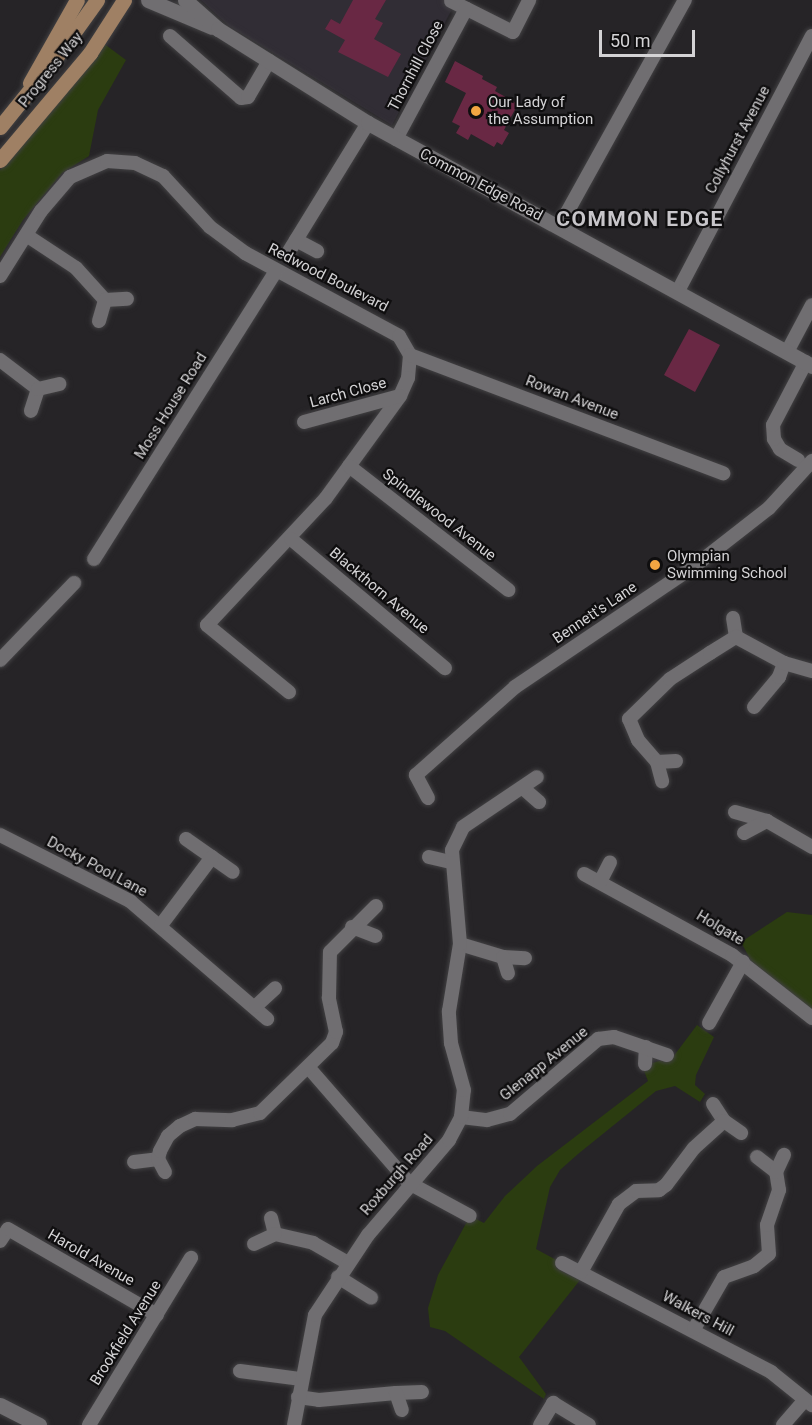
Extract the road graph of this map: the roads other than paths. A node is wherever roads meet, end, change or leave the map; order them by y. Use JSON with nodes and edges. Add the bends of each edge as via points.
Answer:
{"nodes":[{"id":1,"x":77,"y":0,"type":"edge"},
{"id":2,"x":96,"y":0,"type":"edge"},
{"id":3,"x":124,"y":0,"type":"edge"},
{"id":4,"x":148,"y":0,"type":"edge"},
{"id":5,"x":185,"y":0,"type":"edge"},
{"id":6,"x":529,"y":0,"type":"edge"},
{"id":7,"x":685,"y":0,"type":"edge"},
{"id":8,"x":451,"y":1,"type":"edge"},
{"id":9,"x":466,"y":9,"type":"junction"},
{"id":10,"x":218,"y":29,"type":"junction"},
{"id":11,"x":170,"y":36,"type":"dead end"},
{"id":12,"x":812,"y":36,"type":"edge"},
{"id":13,"x":269,"y":61,"type":"junction"},
{"id":14,"x":25,"y":97,"type":"junction"},
{"id":15,"x":368,"y":123,"type":"junction"},
{"id":16,"x":0,"y":127,"type":"edge"},
{"id":17,"x":396,"y":139,"type":"junction"},
{"id":18,"x":0,"y":160,"type":"edge"},
{"id":19,"x":559,"y":227,"type":"junction"},
{"id":20,"x":26,"y":235,"type":"junction"},
{"id":21,"x":296,"y":240,"type":"junction"},
{"id":22,"x":317,"y":251,"type":"dead end"},
{"id":23,"x":288,"y":253,"type":"dead end"},
{"id":24,"x":276,"y":271,"type":"junction"},
{"id":25,"x":0,"y":276,"type":"edge"},
{"id":26,"x":678,"y":291,"type":"junction"},
{"id":27,"x":127,"y":299,"type":"dead end"},
{"id":28,"x":105,"y":300,"type":"junction"},
{"id":29,"x":812,"y":305,"type":"edge"},
{"id":30,"x":99,"y":321,"type":"dead end"},
{"id":31,"x":787,"y":352,"type":"junction"},
{"id":32,"x":410,"y":355,"type":"junction"},
{"id":33,"x":0,"y":360,"type":"edge"},
{"id":34,"x":809,"y":364,"type":"edge"},
{"id":35,"x":59,"y":384,"type":"dead end"},
{"id":36,"x":38,"y":389,"type":"junction"},
{"id":37,"x":400,"y":396,"type":"junction"},
{"id":38,"x":31,"y":411,"type":"dead end"},
{"id":39,"x":304,"y":422,"type":"dead end"},
{"id":40,"x":805,"y":460,"type":"edge"},
{"id":41,"x":349,"y":466,"type":"junction"},
{"id":42,"x":723,"y":473,"type":"dead end"},
{"id":43,"x":291,"y":539,"type":"junction"},
{"id":44,"x":94,"y":559,"type":"dead end"},
{"id":45,"x":74,"y":584,"type":"dead end"},
{"id":46,"x":508,"y":590,"type":"dead end"},
{"id":47,"x":733,"y":618,"type":"dead end"},
{"id":48,"x":736,"y":637,"type":"junction"},
{"id":49,"x":0,"y":660,"type":"edge"},
{"id":50,"x":784,"y":663,"type":"junction"},
{"id":51,"x":445,"y":668,"type":"dead end"},
{"id":52,"x":812,"y":671,"type":"edge"},
{"id":53,"x":289,"y":692,"type":"dead end"},
{"id":54,"x":754,"y":707,"type":"dead end"},
{"id":55,"x":676,"y":761,"type":"dead end"},
{"id":56,"x":657,"y":762,"type":"junction"},
{"id":57,"x":537,"y":777,"type":"dead end"},
{"id":58,"x":662,"y":781,"type":"dead end"},
{"id":59,"x":524,"y":789,"type":"junction"},
{"id":60,"x":428,"y":798,"type":"dead end"},
{"id":61,"x":539,"y":802,"type":"dead end"},
{"id":62,"x":735,"y":812,"type":"dead end"},
{"id":63,"x":767,"y":821,"type":"junction"},
{"id":64,"x":744,"y":833,"type":"dead end"},
{"id":65,"x":0,"y":835,"type":"edge"},
{"id":66,"x":186,"y":839,"type":"dead end"},
{"id":67,"x":812,"y":847,"type":"edge"},
{"id":68,"x":212,"y":857,"type":"junction"},
{"id":69,"x":429,"y":857,"type":"dead end"},
{"id":70,"x":450,"y":862,"type":"junction"},
{"id":71,"x":610,"y":862,"type":"dead end"},
{"id":72,"x":234,"y":872,"type":"dead end"},
{"id":73,"x":585,"y":874,"type":"dead end"},
{"id":74,"x":600,"y":882,"type":"junction"},
{"id":75,"x":376,"y":906,"type":"dead end"},
{"id":76,"x":161,"y":925,"type":"junction"},
{"id":77,"x":352,"y":927,"type":"junction"},
{"id":78,"x":375,"y":936,"type":"dead end"},
{"id":79,"x":460,"y":944,"type":"junction"},
{"id":80,"x":503,"y":957,"type":"junction"},
{"id":81,"x":525,"y":958,"type":"dead end"},
{"id":82,"x":743,"y":962,"type":"junction"},
{"id":83,"x":508,"y":973,"type":"dead end"},
{"id":84,"x":274,"y":988,"type":"dead end"},
{"id":85,"x":256,"y":1006,"type":"junction"},
{"id":86,"x":812,"y":1018,"type":"edge"},
{"id":87,"x":267,"y":1019,"type":"dead end"},
{"id":88,"x":709,"y":1023,"type":"dead end"},
{"id":89,"x":646,"y":1047,"type":"junction"},
{"id":90,"x":667,"y":1055,"type":"dead end"},
{"id":91,"x":645,"y":1064,"type":"dead end"},
{"id":92,"x":309,"y":1068,"type":"junction"},
{"id":93,"x":713,"y":1104,"type":"dead end"},
{"id":94,"x":461,"y":1117,"type":"junction"},
{"id":95,"x":724,"y":1121,"type":"junction"},
{"id":96,"x":741,"y":1133,"type":"dead end"},
{"id":97,"x":784,"y":1155,"type":"dead end"},
{"id":98,"x":758,"y":1157,"type":"dead end"},
{"id":99,"x":158,"y":1159,"type":"junction"},
{"id":100,"x":135,"y":1162,"type":"dead end"},
{"id":101,"x":165,"y":1172,"type":"dead end"},
{"id":102,"x":776,"y":1172,"type":"junction"},
{"id":103,"x":410,"y":1183,"type":"junction"},
{"id":104,"x":470,"y":1216,"type":"dead end"},
{"id":105,"x":271,"y":1218,"type":"dead end"},
{"id":106,"x":275,"y":1234,"type":"junction"},
{"id":107,"x":4,"y":1235,"type":"edge"},
{"id":108,"x":254,"y":1244,"type":"dead end"},
{"id":109,"x":191,"y":1258,"type":"dead end"},
{"id":110,"x":348,"y":1263,"type":"junction"},
{"id":111,"x":562,"y":1263,"type":"dead end"},
{"id":112,"x":581,"y":1272,"type":"junction"},
{"id":113,"x":338,"y":1277,"type":"junction"},
{"id":114,"x":371,"y":1298,"type":"dead end"},
{"id":115,"x":157,"y":1316,"type":"junction"},
{"id":116,"x":694,"y":1329,"type":"junction"},
{"id":117,"x":240,"y":1371,"type":"dead end"},
{"id":118,"x":301,"y":1379,"type":"junction"},
{"id":119,"x":422,"y":1392,"type":"dead end"},
{"id":120,"x":396,"y":1393,"type":"junction"},
{"id":121,"x":298,"y":1397,"type":"junction"},
{"id":122,"x":808,"y":1402,"type":"edge"},
{"id":123,"x":0,"y":1405,"type":"edge"},
{"id":124,"x":402,"y":1410,"type":"dead end"},
{"id":125,"x":39,"y":1425,"type":"edge"},
{"id":126,"x":89,"y":1425,"type":"edge"},
{"id":127,"x":294,"y":1425,"type":"edge"},
{"id":128,"x":540,"y":1425,"type":"edge"},
{"id":129,"x":589,"y":1425,"type":"edge"},
{"id":130,"x":783,"y":1425,"type":"edge"}],
"edges":[{"from":1,"to":14,"type":"main road","via":[[34,70]]},
{"from":2,"to":14,"type":"main road","name":"Progress Way"},
{"from":3,"to":18,"type":"main road","name":"Progress Way","via":[[90,53]]},
{"from":4,"to":10,"type":"main road","name":"Common Edge Road"},
{"from":5,"to":10,"type":"main road","name":"Common Edge Road"},
{"from":6,"to":9,"type":"street","via":[[513,32]]},
{"from":7,"to":19,"type":"street"},
{"from":8,"to":9,"type":"street"},
{"from":9,"to":17,"type":"street","name":"Thornhill Close"},
{"from":10,"to":13,"type":"main road","name":"Common Edge Road"},
{"from":11,"to":13,"type":"street","via":[[241,98],[248,97]]},
{"from":12,"to":26,"type":"street","name":"Collyhurst Avenue"},
{"from":13,"to":15,"type":"main road","name":"Common Edge Road"},
{"from":14,"to":16,"type":"main road","name":"Progress Way"},
{"from":15,"to":17,"type":"main road","name":"Common Edge Road"},
{"from":15,"to":21,"type":"street"},
{"from":17,"to":19,"type":"main road","name":"Common Edge Road"},
{"from":19,"to":26,"type":"main road","name":"Common Edge Road"},
{"from":20,"to":24,"type":"street","name":"Redwood Boulevard","via":[[76,174],[107,161],[135,163],[163,176],[223,238]]},
{"from":20,"to":25,"type":"street","name":"Redwood Boulevard"},
{"from":20,"to":28,"type":"street","via":[[76,268]]},
{"from":21,"to":22,"type":"street"},
{"from":21,"to":23,"type":"street"},
{"from":24,"to":32,"type":"street","name":"Redwood Boulevard","via":[[383,324],[399,336]]},
{"from":24,"to":44,"type":"street","name":"Moss House Road"},
{"from":26,"to":31,"type":"main road","name":"Common Edge Road"},
{"from":27,"to":28,"type":"street"},
{"from":28,"to":30,"type":"street"},
{"from":29,"to":31,"type":"street"},
{"from":31,"to":34,"type":"main road","name":"Common Edge Road"},
{"from":32,"to":37,"type":"street","via":[[408,378]]},
{"from":32,"to":42,"type":"street","name":"Rowan Avenue"},
{"from":33,"to":36,"type":"street"},
{"from":34,"to":40,"type":"street","via":[[773,424],[774,439],[780,449]]},
{"from":35,"to":36,"type":"street"},
{"from":36,"to":38,"type":"street"},
{"from":37,"to":39,"type":"street","name":"Larch Close"},
{"from":37,"to":41,"type":"street"},
{"from":40,"to":60,"type":"street","name":"Bennett's Lane","via":[[769,508],[696,565],[515,687],[416,775]]},
{"from":41,"to":43,"type":"street"},
{"from":41,"to":46,"type":"street","name":"Spindlewood Avenue"},
{"from":43,"to":51,"type":"street","name":"Blackthorn Avenue"},
{"from":43,"to":53,"type":"street","via":[[207,625]]},
{"from":45,"to":49,"type":"street"},
{"from":47,"to":48,"type":"street"},
{"from":48,"to":50,"type":"street"},
{"from":48,"to":56,"type":"street","via":[[670,680],[629,720],[638,740]]},
{"from":50,"to":52,"type":"street"},
{"from":50,"to":54,"type":"street","via":[[779,677]]},
{"from":55,"to":56,"type":"street"},
{"from":56,"to":58,"type":"street"},
{"from":57,"to":59,"type":"street"},
{"from":59,"to":61,"type":"street"},
{"from":59,"to":70,"type":"street","via":[[463,827]]},
{"from":62,"to":63,"type":"street"},
{"from":63,"to":64,"type":"street"},
{"from":63,"to":67,"type":"street"},
{"from":65,"to":76,"type":"street","name":"Docky Pool Lane","via":[[130,901]]},
{"from":66,"to":68,"type":"street"},
{"from":68,"to":72,"type":"street"},
{"from":68,"to":76,"type":"street"},
{"from":69,"to":70,"type":"street"},
{"from":70,"to":79,"type":"street","name":"Roxburgh Road","via":[[459,900]]},
{"from":71,"to":74,"type":"street"},
{"from":73,"to":74,"type":"street","name":"Holgate"},
{"from":74,"to":82,"type":"street","name":"Holgate"},
{"from":75,"to":77,"type":"street"},
{"from":76,"to":85,"type":"street","name":"Docky Pool Lane"},
{"from":77,"to":78,"type":"street"},
{"from":77,"to":92,"type":"street","via":[[330,952],[329,998],[335,1038]]},
{"from":79,"to":80,"type":"street"},
{"from":79,"to":94,"type":"street","name":"Roxburgh Road","via":[[449,1011],[451,1043],[464,1090]]},
{"from":80,"to":81,"type":"street"},
{"from":80,"to":83,"type":"street"},
{"from":82,"to":86,"type":"street","name":"Holgate"},
{"from":82,"to":88,"type":"street"},
{"from":84,"to":85,"type":"street"},
{"from":85,"to":87,"type":"street","name":"Docky Pool Lane"},
{"from":89,"to":90,"type":"street","name":"Glenapp Avenue"},
{"from":89,"to":91,"type":"street"},
{"from":89,"to":94,"type":"street","name":"Glenapp Avenue","via":[[614,1037],[598,1040],[510,1114],[487,1120]]},
{"from":92,"to":99,"type":"street","via":[[270,1105],[248,1118],[186,1122],[168,1136]]},
{"from":92,"to":103,"type":"street"},
{"from":93,"to":95,"type":"street"},
{"from":94,"to":103,"type":"street","name":"Roxburgh Road","via":[[449,1140]]},
{"from":95,"to":96,"type":"street"},
{"from":95,"to":112,"type":"street","via":[[694,1148],[666,1185],[659,1190],[636,1191],[619,1204]]},
{"from":97,"to":102,"type":"street"},
{"from":98,"to":102,"type":"street"},
{"from":99,"to":100,"type":"street"},
{"from":99,"to":101,"type":"street"},
{"from":102,"to":116,"type":"street","via":[[779,1190],[766,1225],[769,1254],[754,1266],[724,1277]]},
{"from":103,"to":104,"type":"street"},
{"from":103,"to":110,"type":"street","name":"Roxburgh Road"},
{"from":105,"to":106,"type":"street"},
{"from":106,"to":108,"type":"street"},
{"from":106,"to":110,"type":"street","via":[[313,1243]]},
{"from":107,"to":115,"type":"street","name":"Harold Avenue"},
{"from":109,"to":115,"type":"street","name":"Brookfield Avenue"},
{"from":110,"to":113,"type":"street","name":"Roxburgh Road"},
{"from":111,"to":112,"type":"street","name":"Walkers Hill"},
{"from":112,"to":116,"type":"street","name":"Walkers Hill"},
{"from":113,"to":114,"type":"street"},
{"from":113,"to":118,"type":"street","name":"Roxburgh Road","via":[[310,1326]]},
{"from":115,"to":126,"type":"street","name":"Brookfield Avenue"},
{"from":116,"to":122,"type":"street","name":"Walkers Hill","via":[[771,1372]]},
{"from":117,"to":118,"type":"street"},
{"from":118,"to":121,"type":"street","name":"Roxburgh Road"},
{"from":119,"to":120,"type":"street"},
{"from":120,"to":121,"type":"street","via":[[319,1400]]},
{"from":120,"to":124,"type":"street"},
{"from":121,"to":127,"type":"street","name":"Roxburgh Road"},
{"from":122,"to":130,"type":"street"},
{"from":123,"to":125,"type":"main road"},
{"from":128,"to":129,"type":"street","via":[[553,1403]]}]}
